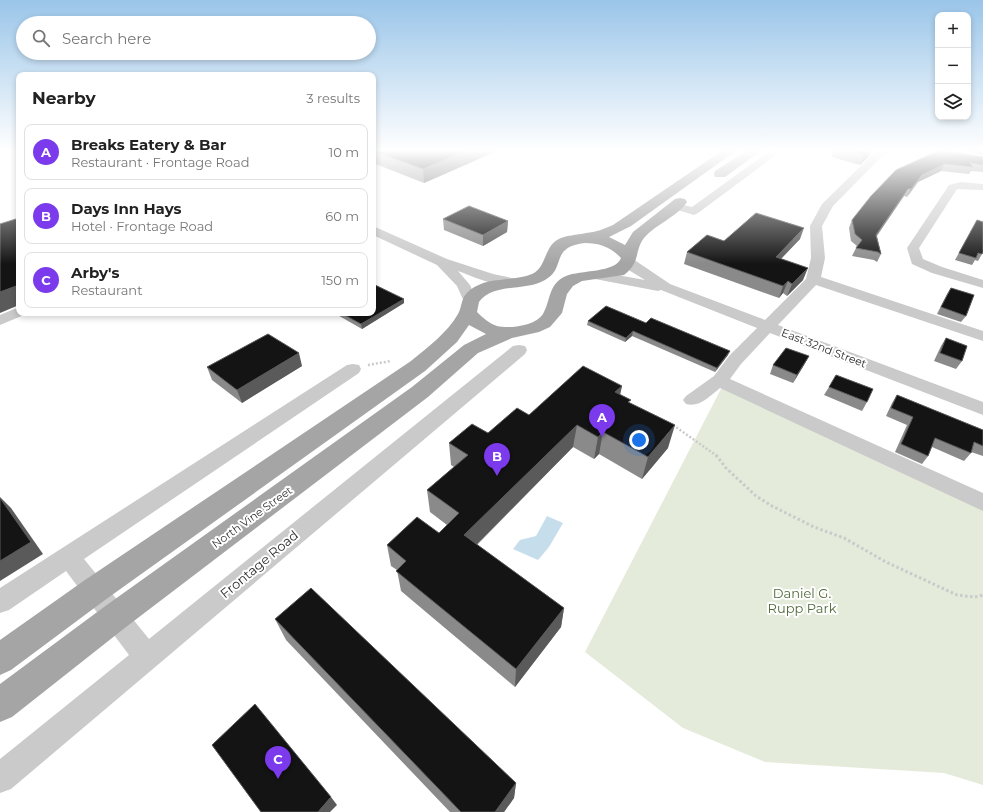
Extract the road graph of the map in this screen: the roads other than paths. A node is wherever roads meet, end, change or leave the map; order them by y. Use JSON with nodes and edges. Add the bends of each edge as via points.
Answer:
{"nodes":[{"id":1,"x":675,"y":188,"type":"edge"},
{"id":2,"x":726,"y":188,"type":"edge"},
{"id":3,"x":844,"y":188,"type":"edge"},
{"id":4,"x":952,"y":188,"type":"edge"},
{"id":5,"x":693,"y":193,"type":"dead end"},
{"id":6,"x":675,"y":206,"type":"junction"},
{"id":7,"x":376,"y":231,"type":"edge"},
{"id":8,"x":585,"y":238,"type":"junction"},
{"id":9,"x":628,"y":260,"type":"junction"},
{"id":10,"x":442,"y":262,"type":"junction"},
{"id":11,"x":595,"y":275,"type":"junction"},
{"id":12,"x":813,"y":280,"type":"junction"},
{"id":13,"x":512,"y":282,"type":"junction"},
{"id":14,"x":983,"y":284,"type":"edge"},
{"id":15,"x":665,"y":287,"type":"junction"},
{"id":16,"x":469,"y":307,"type":"junction"},
{"id":17,"x":16,"y":313,"type":"edge"},
{"id":18,"x":0,"y":320,"type":"edge"},
{"id":19,"x":768,"y":326,"type":"junction"},
{"id":20,"x":983,"y":336,"type":"edge"},
{"id":21,"x":512,"y":342,"type":"junction"},
{"id":22,"x":358,"y":368,"type":"road end"},
{"id":23,"x":720,"y":380,"type":"junction"},
{"id":24,"x":692,"y":400,"type":"dead end"},
{"id":25,"x":983,"y":409,"type":"edge"},
{"id":26,"x":983,"y":502,"type":"edge"},
{"id":27,"x":69,"y":557,"type":"junction"},
{"id":28,"x":94,"y":590,"type":"junction"},
{"id":29,"x":0,"y":602,"type":"edge"},
{"id":30,"x":115,"y":617,"type":"junction"},
{"id":31,"x":147,"y":657,"type":"junction"},
{"id":32,"x":0,"y":659,"type":"edge"},
{"id":33,"x":0,"y":705,"type":"edge"},
{"id":34,"x":0,"y":778,"type":"edge"}],
"edges":[{"from":1,"to":8,"type":"main road","via":[[618,229]]},
{"from":2,"to":6,"type":"street","via":[[694,211]]},
{"from":3,"to":12,"type":"street","via":[[828,204],[816,226],[818,258]]},
{"from":4,"to":14,"type":"street","via":[[913,248],[917,260],[936,270]]},
{"from":5,"to":6,"type":"main road"},
{"from":6,"to":9,"type":"main road","via":[[638,235]]},
{"from":7,"to":10,"type":"street"},
{"from":8,"to":9,"type":"main road","via":[[610,242],[624,251]]},
{"from":8,"to":13,"type":"main road","via":[[558,246],[548,269],[539,277]]},
{"from":9,"to":11,"type":"main road","name":"North Vine Street","via":[[618,271]]},
{"from":9,"to":15,"type":"street","name":"East 32nd Street","via":[[638,270]]},
{"from":10,"to":13,"type":"street","via":[[490,278]]},
{"from":10,"to":16,"type":"street","via":[[468,290]]},
{"from":11,"to":15,"type":"street","name":"East 32nd Street"},
{"from":11,"to":21,"type":"main road","name":"North Vine Street","via":[[573,278],[562,286],[551,316],[546,322]]},
{"from":12,"to":19,"type":"street"},
{"from":12,"to":20,"type":"street"},
{"from":13,"to":16,"type":"main road","via":[[478,293]]},
{"from":15,"to":19,"type":"street","name":"East 32nd Street"},
{"from":16,"to":21,"type":"main road","via":[[473,320]]},
{"from":16,"to":28,"type":"main road","via":[[450,338],[418,366]]},
{"from":17,"to":18,"type":"street"},
{"from":19,"to":23,"type":"street","via":[[735,360]]},
{"from":19,"to":25,"type":"street","name":"East 32nd Street"},
{"from":21,"to":30,"type":"main road","name":"North Vine Street","via":[[482,343],[471,349],[408,401]]},
{"from":21,"to":31,"type":"street","name":"Frontage Road"},
{"from":22,"to":27,"type":"street"},
{"from":23,"to":24,"type":"street"},
{"from":23,"to":26,"type":"street"},
{"from":27,"to":28,"type":"street"},
{"from":27,"to":29,"type":"street"},
{"from":28,"to":30,"type":"street"},
{"from":28,"to":32,"type":"main road"},
{"from":30,"to":31,"type":"street"},
{"from":30,"to":33,"type":"main road","name":"North Vine Street"},
{"from":31,"to":34,"type":"street","name":"Frontage Road"}]}
